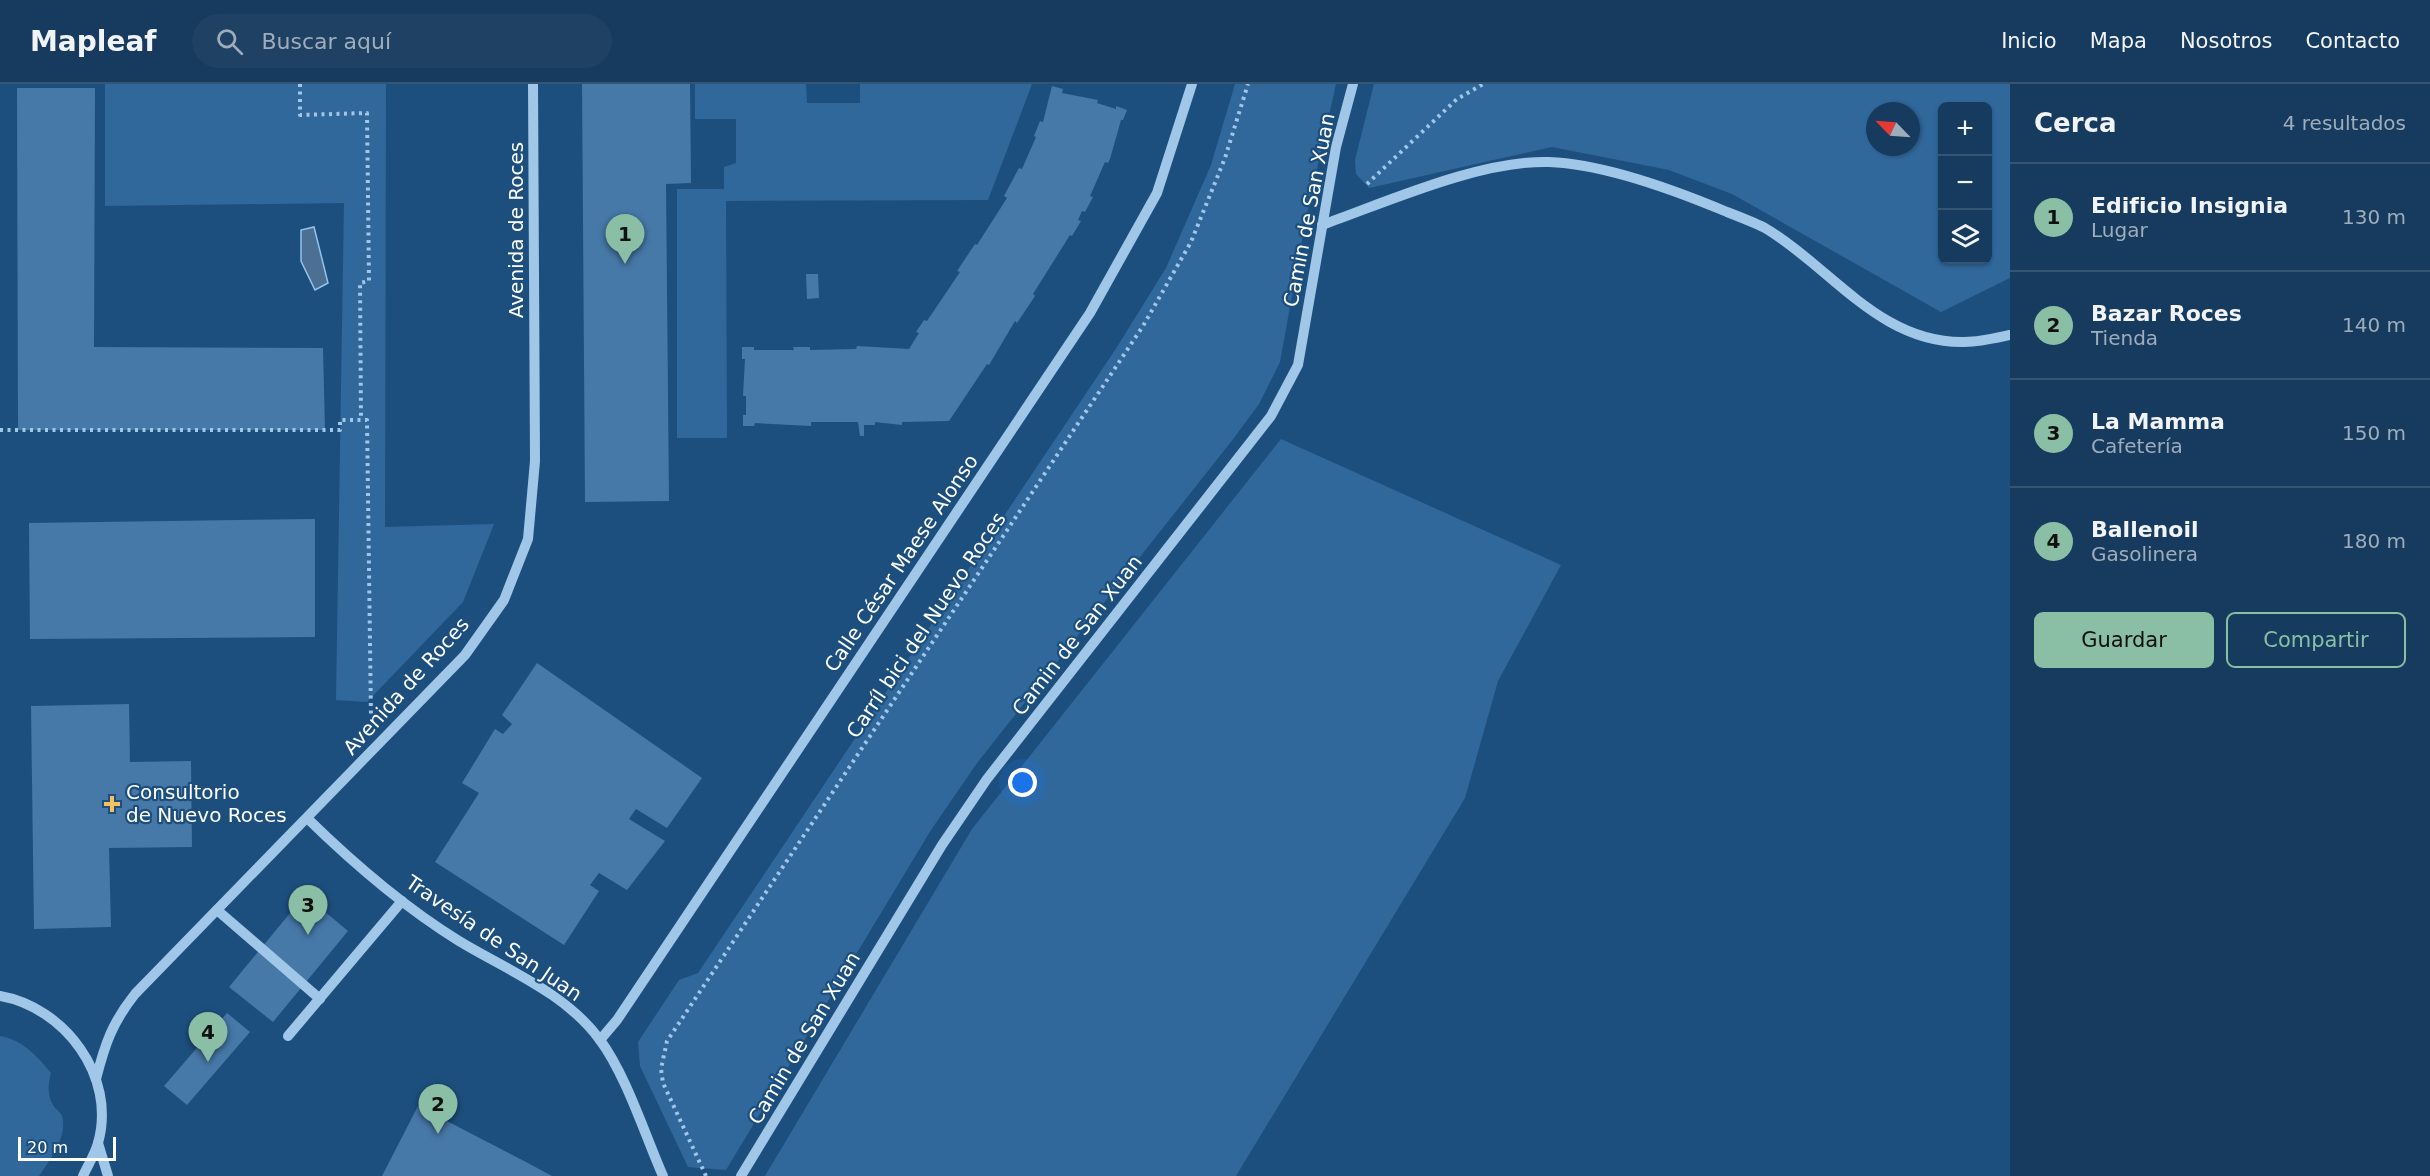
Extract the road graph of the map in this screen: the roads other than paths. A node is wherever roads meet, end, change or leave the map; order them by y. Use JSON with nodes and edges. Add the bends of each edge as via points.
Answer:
{"nodes":[{"id":1,"x":533,"y":84,"type":"edge"},
{"id":2,"x":1192,"y":84,"type":"edge"},
{"id":3,"x":1353,"y":84,"type":"edge"},
{"id":4,"x":1322,"y":225,"type":"junction"},
{"id":5,"x":2010,"y":335,"type":"edge"},
{"id":6,"x":307,"y":818,"type":"junction"},
{"id":7,"x":402,"y":901,"type":"junction"},
{"id":8,"x":217,"y":910,"type":"junction"},
{"id":9,"x":0,"y":996,"type":"edge"},
{"id":10,"x":320,"y":999,"type":"junction"},
{"id":11,"x":288,"y":1036,"type":"dead end"},
{"id":12,"x":600,"y":1040,"type":"junction"},
{"id":13,"x":96,"y":1079,"type":"junction"},
{"id":14,"x":99,"y":1143,"type":"junction"},
{"id":15,"x":83,"y":1176,"type":"edge"},
{"id":16,"x":108,"y":1176,"type":"edge"},
{"id":17,"x":663,"y":1176,"type":"edge"},
{"id":18,"x":741,"y":1176,"type":"edge"}],
"edges":[{"from":1,"to":6,"type":"street","name":"Avenida de Roces","via":[[535,461],[528,540],[504,600],[465,655]]},
{"from":2,"to":12,"type":"street","name":"Calle César Maese Alonso","via":[[1157,193],[1090,313]]},
{"from":3,"to":4,"type":"street","name":"Camin de San Xuan","via":[[1336,147]]},
{"from":4,"to":5,"type":"street","via":[[1472,173],[1549,162],[1586,167],[1683,193],[1765,228],[1848,290],[1869,311],[1900,329],[1931,340],[1966,343]]},
{"from":4,"to":18,"type":"street","name":"Camin de San Xuan","via":[[1298,365],[1271,416],[987,779],[942,845]]},
{"from":6,"to":7,"type":"street","name":"Travesía de San Juan"},
{"from":6,"to":8,"type":"street","name":"Avenida de Roces"},
{"from":7,"to":10,"type":"street"},
{"from":7,"to":12,"type":"street","name":"Travesía de San Juan","via":[[458,940],[549,994],[577,1014]]},
{"from":8,"to":10,"type":"street"},
{"from":8,"to":13,"type":"street","name":"Avenida de Roces","via":[[147,980],[118,1016]]},
{"from":9,"to":13,"type":"street","via":[[17,999],[57,1020],[74,1038]]},
{"from":10,"to":11,"type":"street"},
{"from":12,"to":17,"type":"street","name":"Travesía de San Juan"},
{"from":13,"to":14,"type":"street","via":[[101,1111]]},
{"from":14,"to":15,"type":"street"},
{"from":14,"to":16,"type":"street"}]}
